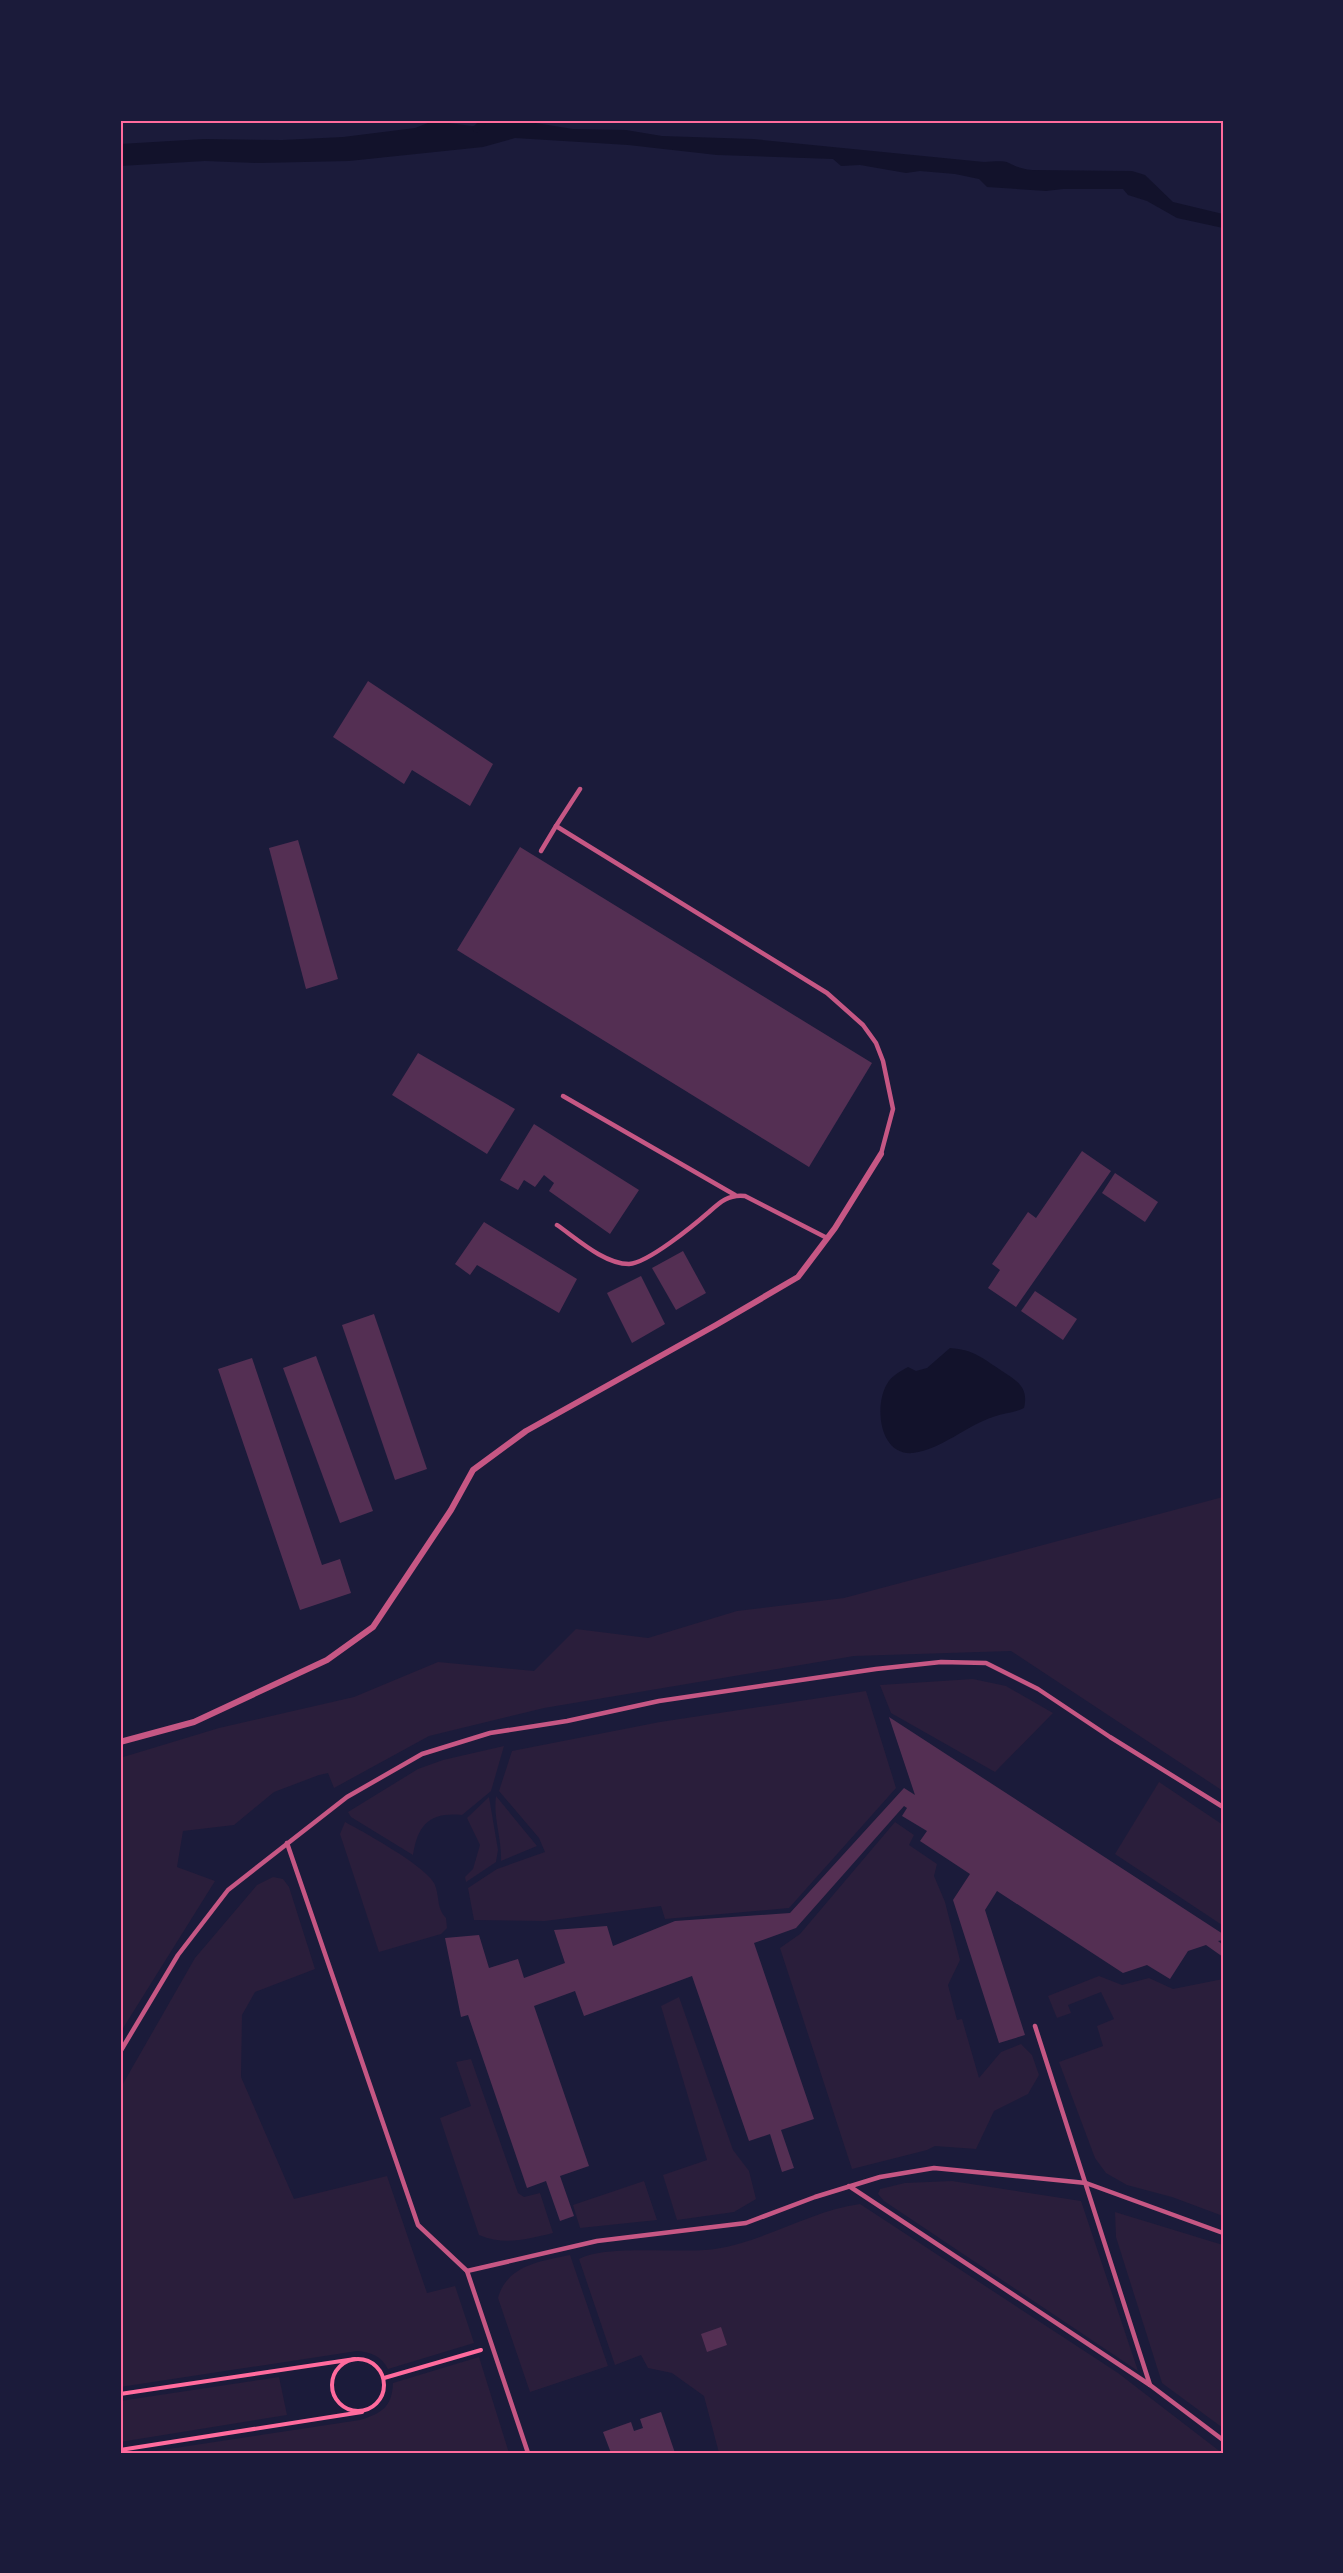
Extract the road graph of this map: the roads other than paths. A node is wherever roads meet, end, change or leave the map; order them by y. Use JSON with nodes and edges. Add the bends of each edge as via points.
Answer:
{"nodes":[{"id":1,"x":580,"y":789,"type":"dead end"},
{"id":2,"x":556,"y":826,"type":"junction"},
{"id":3,"x":541,"y":851,"type":"dead end"},
{"id":4,"x":563,"y":1096,"type":"dead end"},
{"id":5,"x":881,"y":1154,"type":"joint"},
{"id":6,"x":735,"y":1195,"type":"junction"},
{"id":7,"x":557,"y":1225,"type":"dead end"},
{"id":8,"x":827,"y":1238,"type":"junction"},
{"id":9,"x":120,"y":1742,"type":"edge"},
{"id":10,"x":1223,"y":1807,"type":"edge"},
{"id":11,"x":287,"y":1842,"type":"junction"},
{"id":12,"x":1035,"y":2026,"type":"dead end"},
{"id":13,"x":120,"y":2052,"type":"edge"},
{"id":14,"x":1086,"y":2183,"type":"junction"},
{"id":15,"x":849,"y":2186,"type":"junction"},
{"id":16,"x":1223,"y":2233,"type":"edge"},
{"id":17,"x":467,"y":2271,"type":"junction"},
{"id":18,"x":1150,"y":2385,"type":"junction"},
{"id":19,"x":1223,"y":2440,"type":"edge"},
{"id":20,"x":528,"y":2453,"type":"edge"}],
"edges":[{"from":1,"to":2,"type":"lane"},
{"from":2,"to":3,"type":"lane"},
{"from":2,"to":5,"type":"lane","via":[[827,993],[863,1025],[883,1061],[893,1109]]},
{"from":4,"to":6,"type":"lane"},
{"from":5,"to":8,"type":"street"},
{"from":6,"to":7,"type":"lane","via":[[720,1202],[650,1256],[629,1264],[600,1255]]},
{"from":6,"to":8,"type":"lane","via":[[745,1196]]},
{"from":8,"to":9,"type":"street","via":[[798,1277],[526,1431],[473,1470],[373,1627],[327,1660],[194,1722]]},
{"from":10,"to":11,"type":"lane","via":[[1038,1689],[986,1663],[941,1662],[658,1701],[490,1733],[422,1754],[347,1797]]},
{"from":11,"to":13,"type":"lane","via":[[228,1890],[178,1955]]},
{"from":11,"to":17,"type":"lane","via":[[418,2225]]},
{"from":12,"to":14,"type":"lane"},
{"from":14,"to":15,"type":"lane","via":[[934,2168]]},
{"from":14,"to":16,"type":"lane"},
{"from":14,"to":18,"type":"lane"},
{"from":15,"to":17,"type":"lane","via":[[746,2223],[597,2241]]},
{"from":15,"to":18,"type":"lane"},
{"from":17,"to":20,"type":"lane"},
{"from":18,"to":19,"type":"lane"}]}
